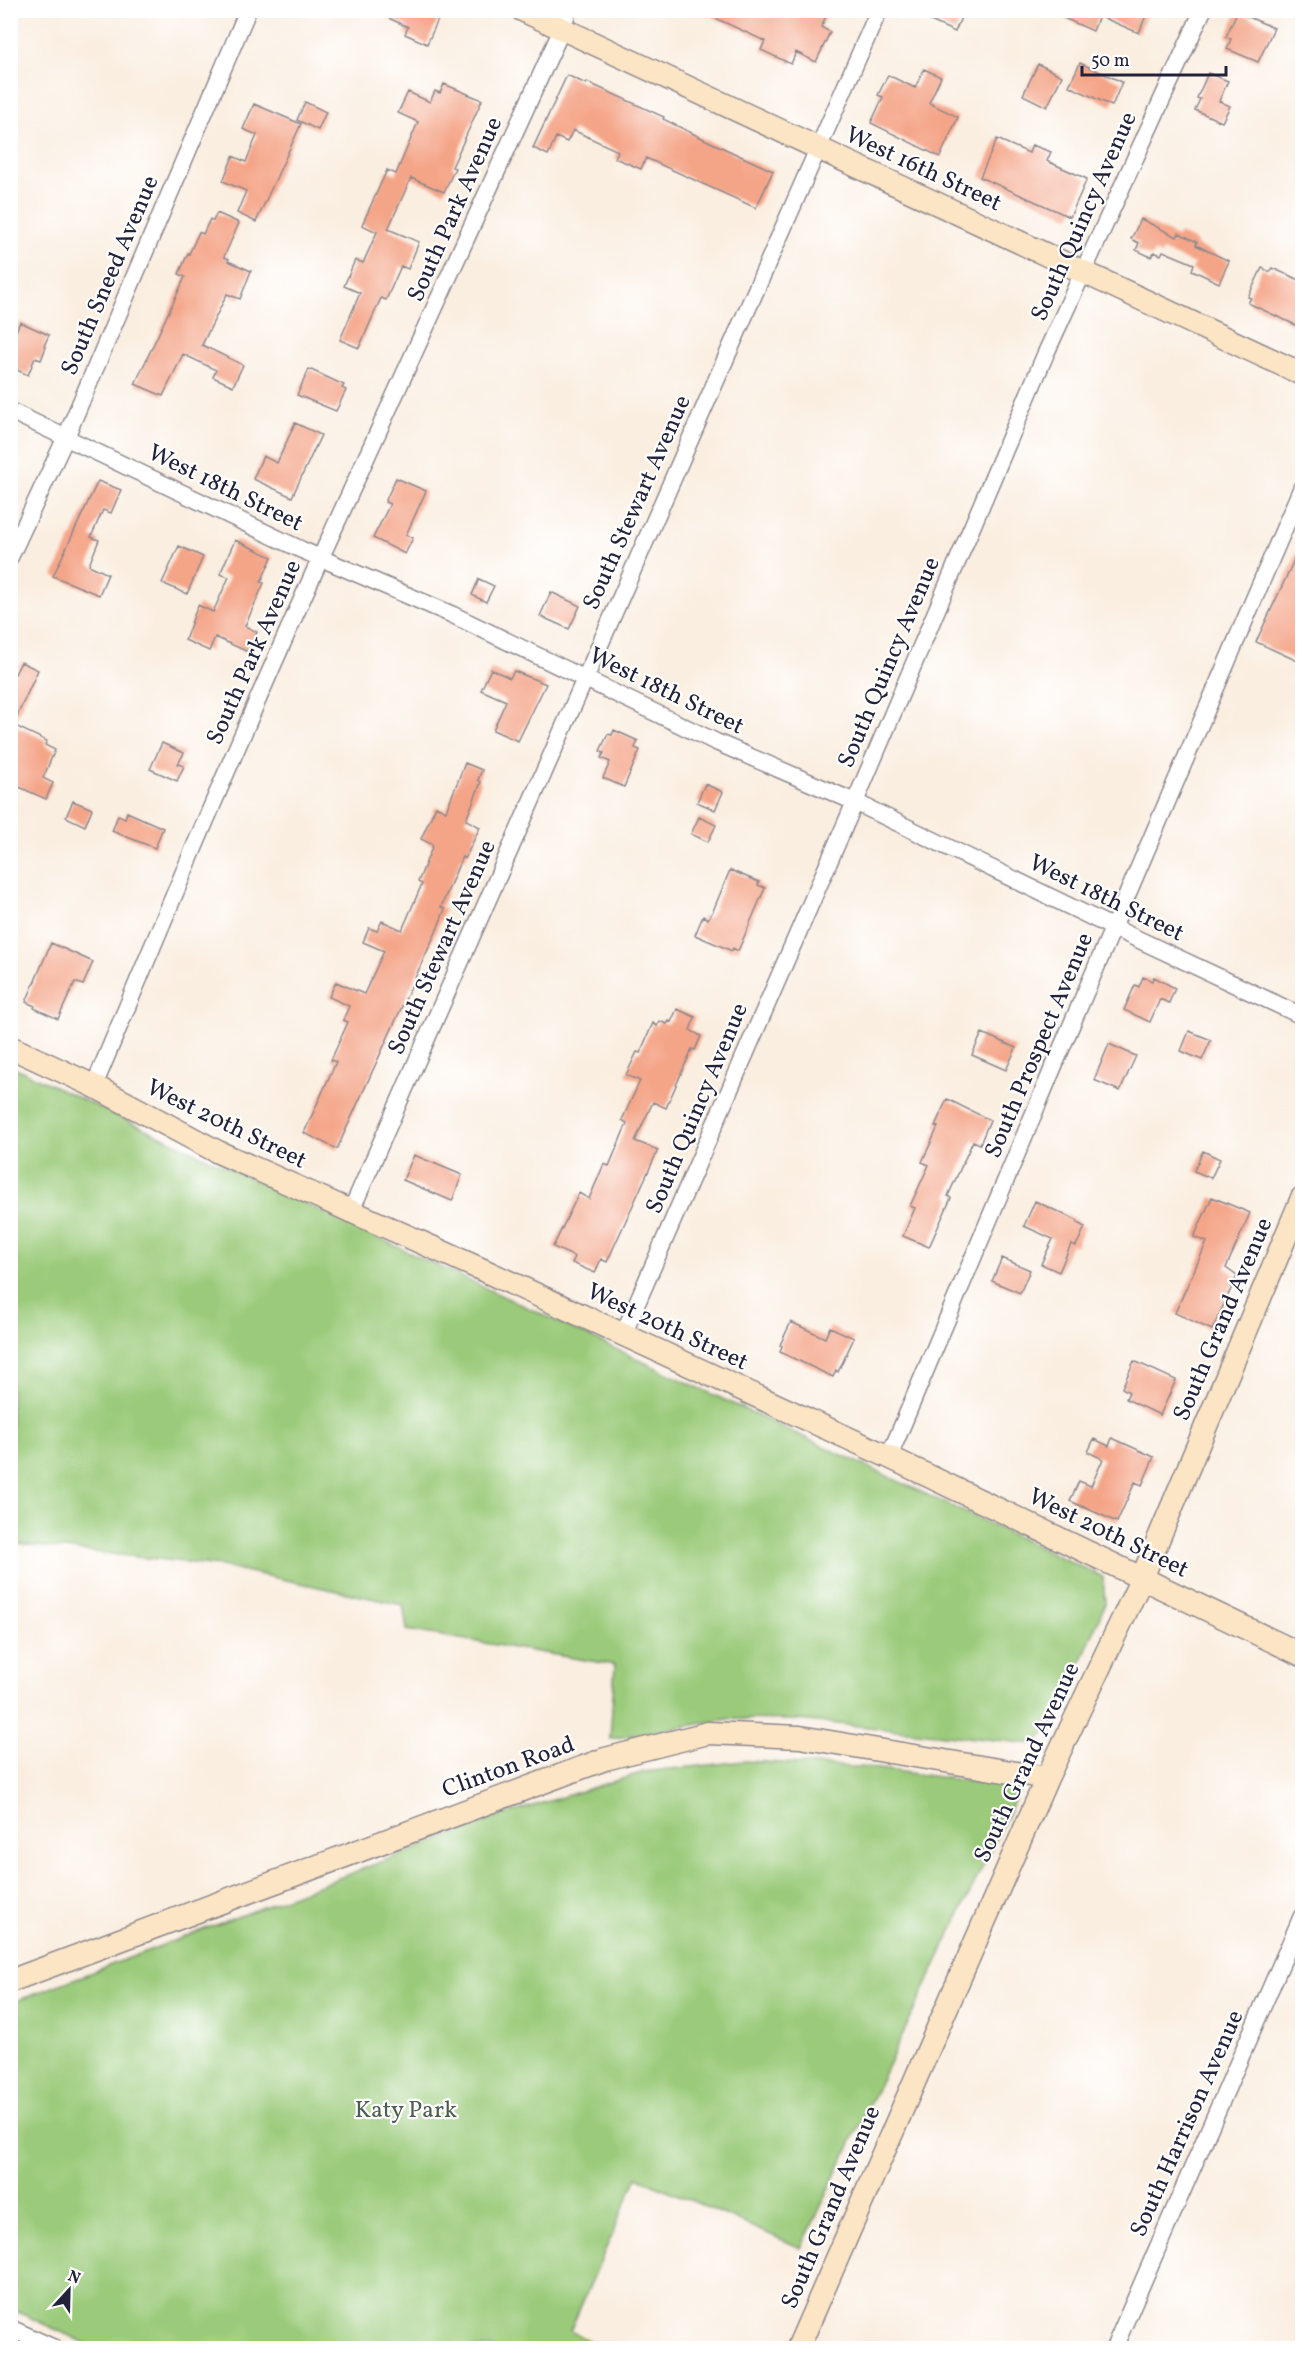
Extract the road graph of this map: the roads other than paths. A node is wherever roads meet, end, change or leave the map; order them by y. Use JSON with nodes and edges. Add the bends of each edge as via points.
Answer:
{"nodes":[{"id":1,"x":248,"y":10,"type":"edge"},
{"id":2,"x":522,"y":10,"type":"edge"},
{"id":3,"x":879,"y":10,"type":"edge"},
{"id":4,"x":1203,"y":10,"type":"edge"},
{"id":5,"x":565,"y":20,"type":"edge"},
{"id":6,"x":818,"y":148,"type":"junction"},
{"id":7,"x":1083,"y":272,"type":"junction"},
{"id":8,"x":1302,"y":374,"type":"edge"},
{"id":9,"x":10,"y":411,"type":"edge"},
{"id":10,"x":66,"y":437,"type":"junction"},
{"id":11,"x":1302,"y":487,"type":"edge"},
{"id":12,"x":10,"y":557,"type":"edge"},
{"id":13,"x":321,"y":558,"type":"junction"},
{"id":14,"x":585,"y":678,"type":"junction"},
{"id":15,"x":855,"y":802,"type":"junction"},
{"id":16,"x":1114,"y":928,"type":"junction"},
{"id":17,"x":1302,"y":1016,"type":"edge"},
{"id":18,"x":10,"y":1047,"type":"edge"},
{"id":19,"x":94,"y":1086,"type":"junction"},
{"id":20,"x":1302,"y":1198,"type":"edge"},
{"id":21,"x":351,"y":1211,"type":"junction"},
{"id":22,"x":623,"y":1335,"type":"junction"},
{"id":23,"x":889,"y":1457,"type":"junction"},
{"id":24,"x":1142,"y":1578,"type":"junction"},
{"id":25,"x":1302,"y":1655,"type":"edge"},
{"id":26,"x":1047,"y":1778,"type":"junction"},
{"id":27,"x":1302,"y":1917,"type":"edge"},
{"id":28,"x":10,"y":1981,"type":"edge"},
{"id":29,"x":10,"y":2328,"type":"edge"},
{"id":30,"x":54,"y":2349,"type":"edge"},
{"id":31,"x":798,"y":2349,"type":"edge"},
{"id":32,"x":1114,"y":2349,"type":"edge"}],
"edges":[{"from":1,"to":10,"type":"street","name":"South Sneed Avenue"},
{"from":2,"to":5,"type":"street","name":"West 16th Street"},
{"from":3,"to":6,"type":"street","name":"South Stewart Avenue"},
{"from":4,"to":7,"type":"street","name":"South Quincy Avenue"},
{"from":5,"to":6,"type":"street","name":"West 16th Street"},
{"from":5,"to":13,"type":"street","name":"South Park Avenue"},
{"from":6,"to":7,"type":"street","name":"West 16th Street"},
{"from":6,"to":14,"type":"street","name":"South Stewart Avenue"},
{"from":7,"to":8,"type":"street","name":"West 16th Street"},
{"from":7,"to":15,"type":"street","name":"South Quincy Avenue"},
{"from":9,"to":10,"type":"street","name":"West 18th Street"},
{"from":10,"to":12,"type":"street","name":"South Sneed Avenue"},
{"from":10,"to":13,"type":"street","name":"West 18th Street"},
{"from":11,"to":16,"type":"street","name":"South Prospect Avenue"},
{"from":13,"to":14,"type":"street","name":"West 18th Street"},
{"from":13,"to":19,"type":"street","name":"South Park Avenue"},
{"from":14,"to":15,"type":"street","name":"West 18th Street","via":[[716,742]]},
{"from":14,"to":21,"type":"street","name":"South Stewart Avenue"},
{"from":15,"to":16,"type":"street","name":"West 18th Street"},
{"from":15,"to":22,"type":"street","name":"South Quincy Avenue"},
{"from":16,"to":17,"type":"street","name":"West 18th Street"},
{"from":16,"to":23,"type":"street","name":"South Prospect Avenue"},
{"from":18,"to":19,"type":"street","name":"West 20th Street"},
{"from":19,"to":21,"type":"street","name":"West 20th Street","via":[[218,1152]]},
{"from":20,"to":24,"type":"street","name":"South Grand Avenue"},
{"from":21,"to":22,"type":"street","name":"West 20th Street"},
{"from":22,"to":23,"type":"street","name":"West 20th Street"},
{"from":23,"to":24,"type":"street","name":"West 20th Street"},
{"from":24,"to":25,"type":"street","name":"West 20th Street"},
{"from":24,"to":26,"type":"street","name":"South Grand Avenue"},
{"from":26,"to":28,"type":"street","name":"Clinton Road","via":[[800,1737],[708,1733],[605,1759]]},
{"from":26,"to":31,"type":"street","name":"South Grand Avenue"},
{"from":27,"to":32,"type":"street","name":"South Harrison Avenue"},
{"from":29,"to":30,"type":"street"}]}
